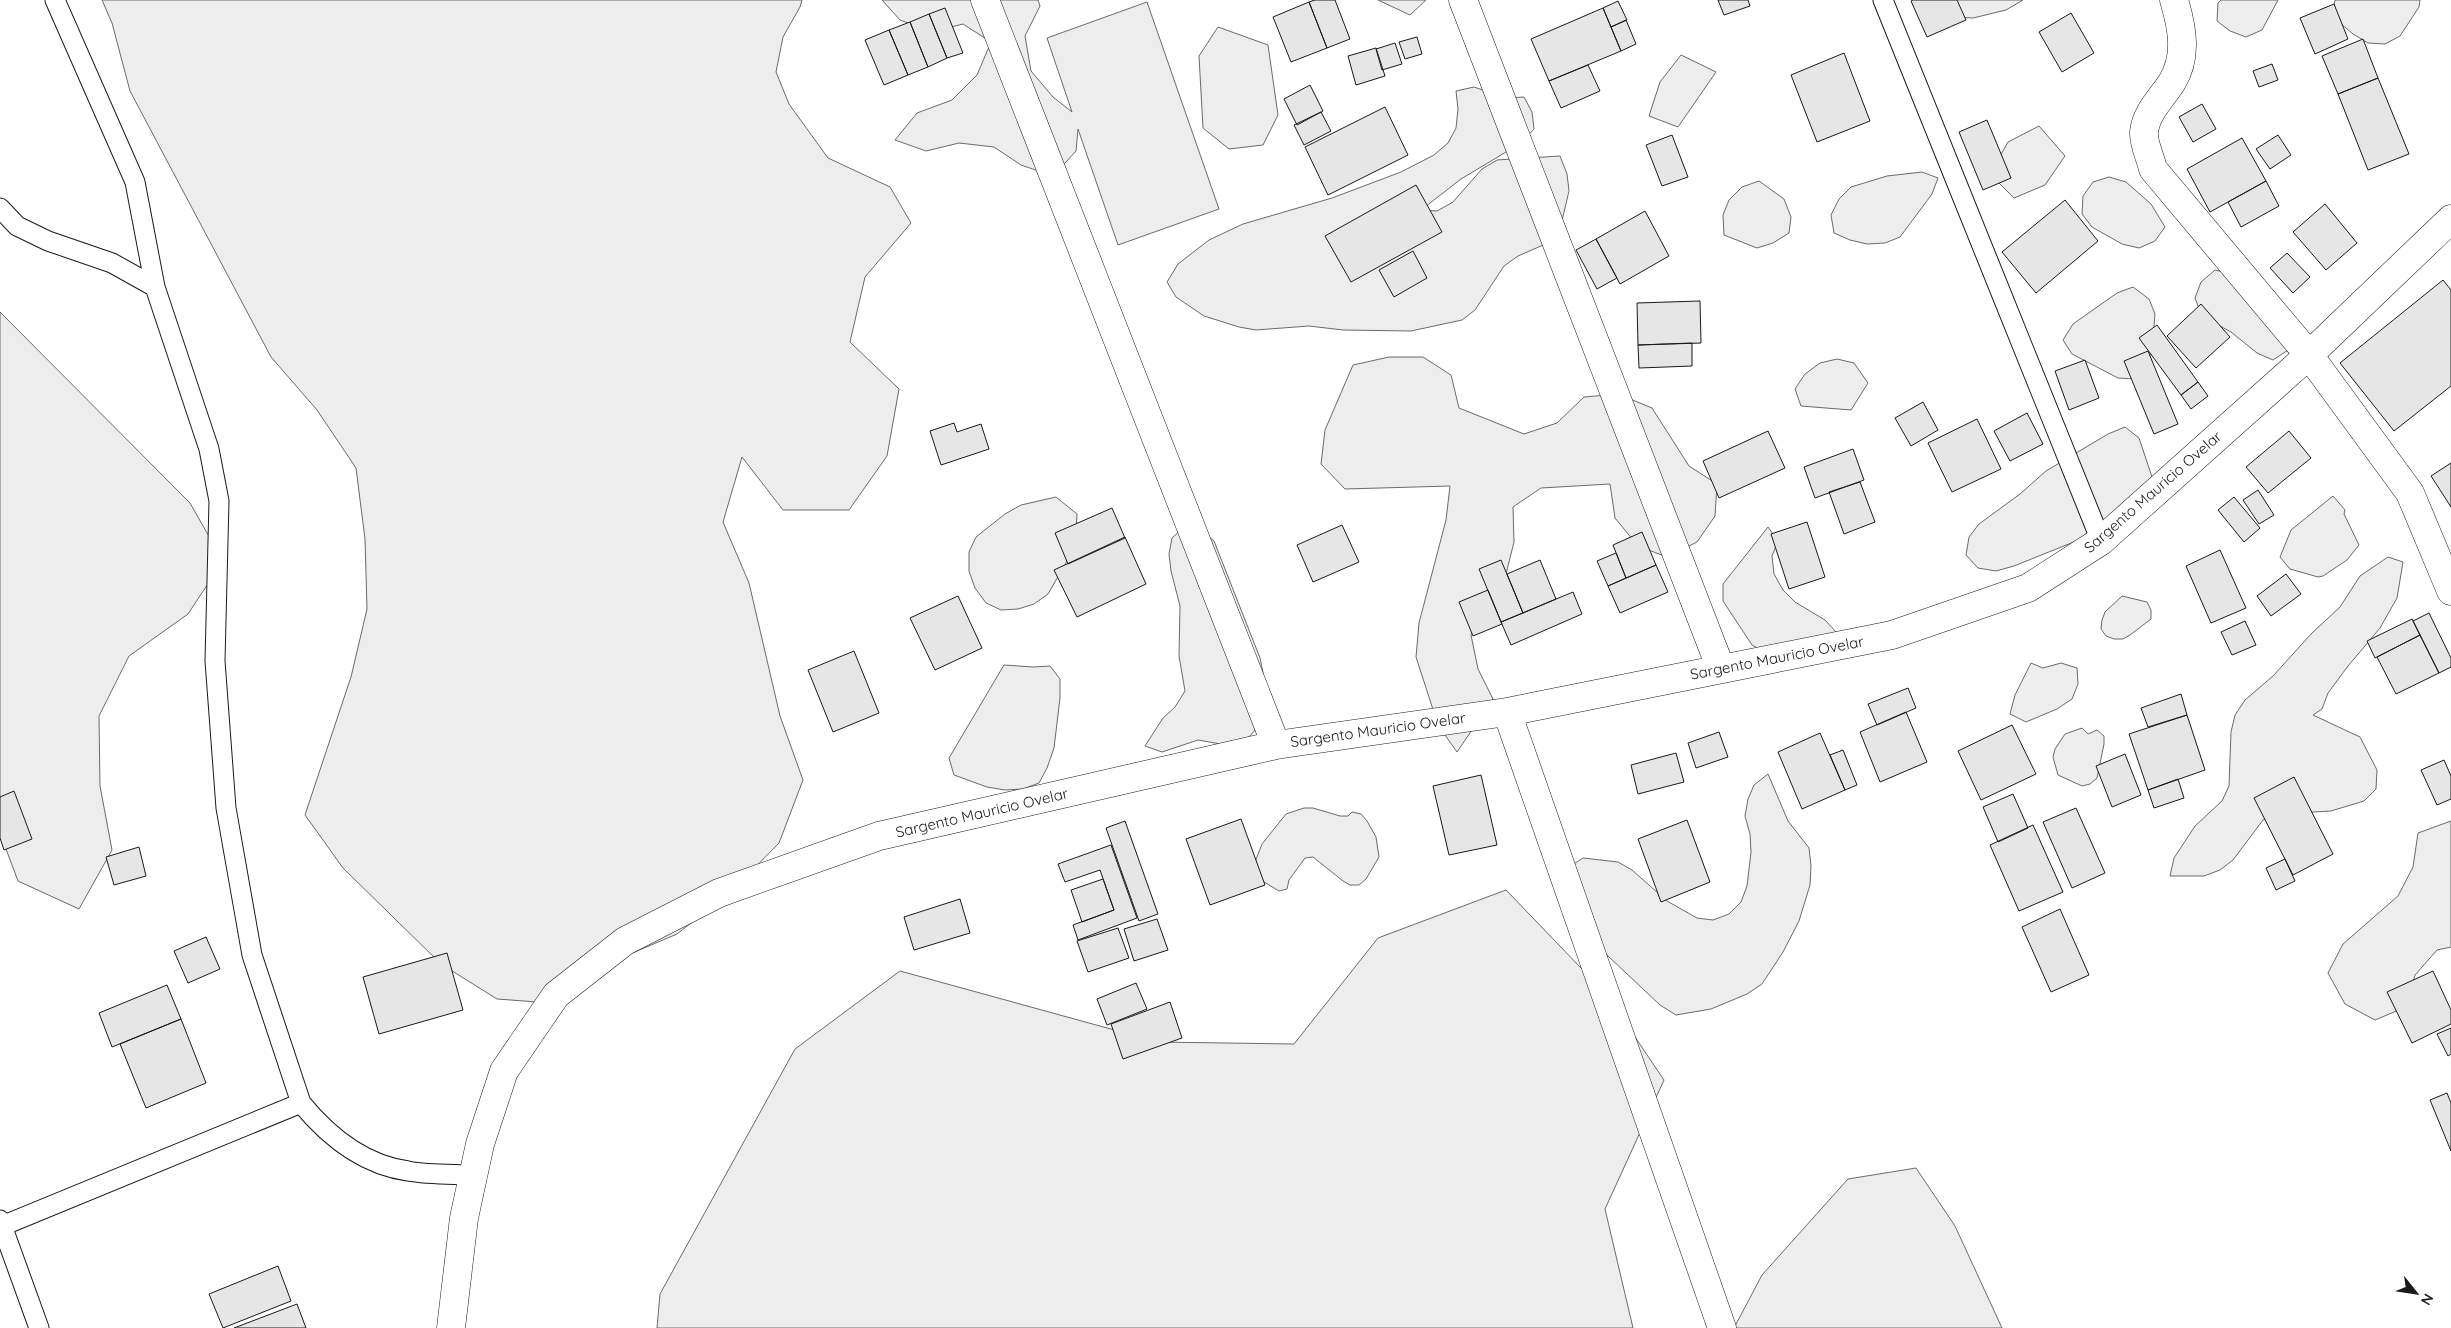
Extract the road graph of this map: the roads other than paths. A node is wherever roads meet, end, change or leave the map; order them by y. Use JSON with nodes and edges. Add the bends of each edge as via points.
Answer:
{"nodes":[{"id":1,"x":55,"y":0,"type":"edge"},
{"id":2,"x":985,"y":0,"type":"edge"},
{"id":3,"x":1463,"y":0,"type":"edge"},
{"id":4,"x":1883,"y":0,"type":"edge"},
{"id":5,"x":2174,"y":0,"type":"edge"},
{"id":6,"x":0,"y":208,"type":"edge"},
{"id":7,"x":2451,"y":219,"type":"edge"},
{"id":8,"x":155,"y":287,"type":"junction"},
{"id":9,"x":2309,"y":355,"type":"junction"},
{"id":10,"x":2100,"y":541,"type":"junction"},
{"id":11,"x":2451,"y":591,"type":"edge"},
{"id":12,"x":1721,"y":670,"type":"junction"},
{"id":13,"x":1507,"y":712,"type":"junction"},
{"id":14,"x":1276,"y":745,"type":"junction"},
{"id":15,"x":301,"y":1103,"type":"junction"},
{"id":16,"x":473,"y":1175,"type":"junction"},
{"id":17,"x":1,"y":1223,"type":"edge"},
{"id":18,"x":39,"y":1328,"type":"edge"},
{"id":19,"x":451,"y":1328,"type":"edge"},
{"id":20,"x":1722,"y":1328,"type":"edge"}],
"edges":[{"from":1,"to":8,"type":"lane","via":[[135,182]]},
{"from":2,"to":14,"type":"street"},
{"from":3,"to":12,"type":"street"},
{"from":4,"to":10,"type":"lane"},
{"from":5,"to":9,"type":"street","via":[[2184,50],[2173,81],[2154,105],[2144,132],[2153,169]]},
{"from":6,"to":8,"type":"lane","via":[[17,226],[112,264]]},
{"from":7,"to":9,"type":"street","name":"Sargento Mauricio Ovelar"},
{"from":8,"to":15,"type":"lane","via":[[209,449],[217,492],[215,661],[226,808],[252,956]]},
{"from":9,"to":10,"type":"street","name":"Sargento Mauricio Ovelar"},
{"from":9,"to":11,"type":"street","via":[[2410,493]]},
{"from":10,"to":12,"type":"street","name":"Sargento Mauricio Ovelar","via":[[2028,588],[1892,635]]},
{"from":12,"to":13,"type":"street","name":"Sargento Mauricio Ovelar"},
{"from":13,"to":14,"type":"street","name":"Sargento Mauricio Ovelar"},
{"from":13,"to":20,"type":"street"},
{"from":14,"to":16,"type":"street","name":"Sargento Mauricio Ovelar","via":[[879,836],[719,893],[625,940],[556,995],[504,1071]]},
{"from":15,"to":16,"type":"lane","via":[[340,1143],[373,1160],[407,1171]]},
{"from":15,"to":17,"type":"lane"},
{"from":16,"to":19,"type":"street","name":"Sargento Mauricio Ovelar","via":[[464,1218]]},
{"from":17,"to":18,"type":"lane"}]}
